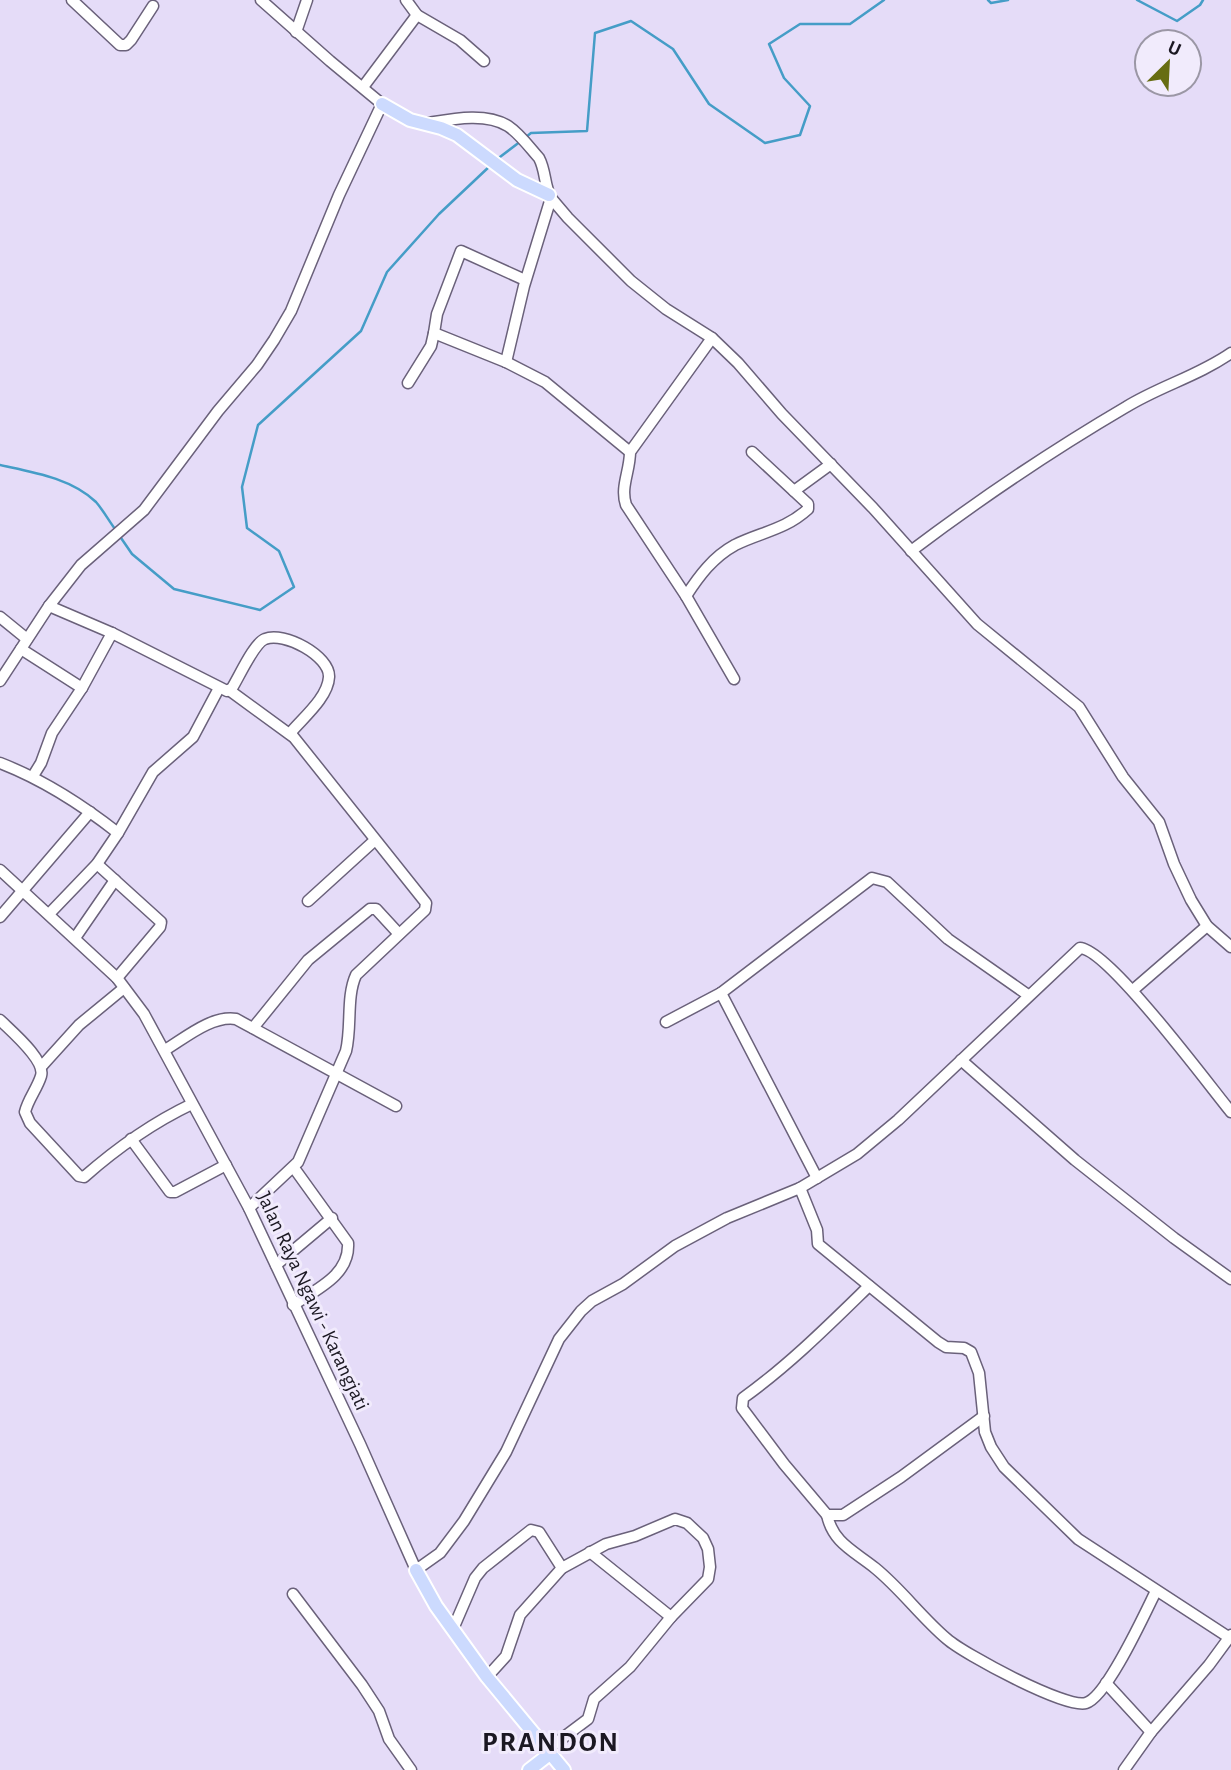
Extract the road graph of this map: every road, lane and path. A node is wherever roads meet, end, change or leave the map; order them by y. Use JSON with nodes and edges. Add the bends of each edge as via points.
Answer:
{"nodes":[{"id":1,"x":72,"y":0,"type":"edge"},
{"id":2,"x":261,"y":0,"type":"edge"},
{"id":3,"x":307,"y":0,"type":"edge"},
{"id":4,"x":406,"y":0,"type":"edge"},
{"id":5,"x":153,"y":6,"type":"dead end"},
{"id":6,"x":417,"y":15,"type":"junction"},
{"id":7,"x":296,"y":32,"type":"junction"},
{"id":8,"x":484,"y":61,"type":"dead end"},
{"id":9,"x":363,"y":87,"type":"junction"},
{"id":10,"x":382,"y":104,"type":"junction"},
{"id":11,"x":427,"y":123,"type":"junction"},
{"id":12,"x":550,"y":197,"type":"junction"},
{"id":13,"x":525,"y":280,"type":"junction"},
{"id":14,"x":434,"y":333,"type":"junction"},
{"id":15,"x":712,"y":338,"type":"junction"},
{"id":16,"x":1231,"y":353,"type":"edge"},
{"id":17,"x":506,"y":362,"type":"junction"},
{"id":18,"x":408,"y":383,"type":"dead end"},
{"id":19,"x":630,"y":452,"type":"junction"},
{"id":20,"x":752,"y":452,"type":"dead end"},
{"id":21,"x":831,"y":464,"type":"junction"},
{"id":22,"x":794,"y":491,"type":"junction"},
{"id":23,"x":911,"y":551,"type":"junction"},
{"id":24,"x":686,"y":596,"type":"junction"},
{"id":25,"x":49,"y":606,"type":"junction"},
{"id":26,"x":0,"y":617,"type":"edge"},
{"id":27,"x":112,"y":633,"type":"junction"},
{"id":28,"x":24,"y":644,"type":"junction"},
{"id":29,"x":734,"y":679,"type":"dead end"},
{"id":30,"x":0,"y":681,"type":"edge"},
{"id":31,"x":82,"y":688,"type":"junction"},
{"id":32,"x":224,"y":689,"type":"junction"},
{"id":33,"x":292,"y":736,"type":"junction"},
{"id":34,"x":0,"y":763,"type":"edge"},
{"id":35,"x":33,"y":776,"type":"junction"},
{"id":36,"x":90,"y":812,"type":"junction"},
{"id":37,"x":118,"y":833,"type":"junction"},
{"id":38,"x":374,"y":841,"type":"junction"},
{"id":39,"x":97,"y":864,"type":"junction"},
{"id":40,"x":0,"y":870,"type":"edge"},
{"id":41,"x":115,"y":880,"type":"junction"},
{"id":42,"x":23,"y":890,"type":"junction"},
{"id":43,"x":308,"y":901,"type":"dead end"},
{"id":44,"x":49,"y":914,"type":"junction"},
{"id":45,"x":0,"y":917,"type":"edge"},
{"id":46,"x":1207,"y":926,"type":"junction"},
{"id":47,"x":399,"y":934,"type":"junction"},
{"id":48,"x":75,"y":938,"type":"junction"},
{"id":49,"x":1231,"y":947,"type":"edge"},
{"id":50,"x":117,"y":978,"type":"junction"},
{"id":51,"x":124,"y":988,"type":"junction"},
{"id":52,"x":1133,"y":990,"type":"junction"},
{"id":53,"x":721,"y":993,"type":"junction"},
{"id":54,"x":1028,"y":995,"type":"junction"},
{"id":55,"x":0,"y":1020,"type":"edge"},
{"id":56,"x":666,"y":1022,"type":"dead end"},
{"id":57,"x":253,"y":1028,"type":"junction"},
{"id":58,"x":165,"y":1050,"type":"junction"},
{"id":59,"x":961,"y":1060,"type":"junction"},
{"id":60,"x":41,"y":1067,"type":"junction"},
{"id":61,"x":338,"y":1073,"type":"junction"},
{"id":62,"x":191,"y":1104,"type":"junction"},
{"id":63,"x":396,"y":1106,"type":"dead end"},
{"id":64,"x":1231,"y":1112,"type":"edge"},
{"id":65,"x":131,"y":1139,"type":"junction"},
{"id":66,"x":226,"y":1165,"type":"junction"},
{"id":67,"x":294,"y":1168,"type":"junction"},
{"id":68,"x":817,"y":1178,"type":"junction"},
{"id":69,"x":800,"y":1188,"type":"junction"},
{"id":70,"x":249,"y":1208,"type":"junction"},
{"id":71,"x":332,"y":1218,"type":"junction"},
{"id":72,"x":276,"y":1265,"type":"junction"},
{"id":73,"x":1231,"y":1279,"type":"edge"},
{"id":74,"x":869,"y":1286,"type":"junction"},
{"id":75,"x":293,"y":1305,"type":"junction"},
{"id":76,"x":984,"y":1416,"type":"junction"},
{"id":77,"x":827,"y":1515,"type":"junction"},
{"id":78,"x":590,"y":1552,"type":"junction"},
{"id":79,"x":562,"y":1567,"type":"junction"},
{"id":80,"x":416,"y":1570,"type":"junction"},
{"id":81,"x":1156,"y":1591,"type":"junction"},
{"id":82,"x":293,"y":1594,"type":"dead end"},
{"id":83,"x":671,"y":1618,"type":"junction"},
{"id":84,"x":453,"y":1629,"type":"junction"},
{"id":85,"x":1230,"y":1636,"type":"edge"},
{"id":86,"x":488,"y":1677,"type":"junction"},
{"id":87,"x":1106,"y":1684,"type":"junction"},
{"id":88,"x":1151,"y":1732,"type":"junction"},
{"id":89,"x":549,"y":1751,"type":"junction"},
{"id":90,"x":411,"y":1770,"type":"edge"},
{"id":91,"x":529,"y":1770,"type":"edge"},
{"id":92,"x":564,"y":1770,"type":"edge"},
{"id":93,"x":1124,"y":1770,"type":"edge"}],
"edges":[{"from":1,"to":5,"type":"street","via":[[121,45],[131,40]]},
{"from":2,"to":7,"type":"street"},
{"from":3,"to":7,"type":"street"},
{"from":4,"to":6,"type":"street"},
{"from":6,"to":8,"type":"street","via":[[460,40]]},
{"from":6,"to":9,"type":"street"},
{"from":7,"to":9,"type":"street"},
{"from":9,"to":10,"type":"street"},
{"from":10,"to":11,"type":"main road","via":[[410,120]]},
{"from":10,"to":25,"type":"street","via":[[274,340],[144,510],[81,565]]},
{"from":11,"to":12,"type":"main road","via":[[466,141],[517,180]]},
{"from":11,"to":12,"type":"street","via":[[463,118],[509,127],[542,164]]},
{"from":12,"to":13,"type":"street"},
{"from":12,"to":15,"type":"street","via":[[631,281]]},
{"from":13,"to":14,"type":"street","via":[[461,251]]},
{"from":13,"to":17,"type":"street"},
{"from":14,"to":17,"type":"street"},
{"from":14,"to":18,"type":"street"},
{"from":15,"to":19,"type":"street"},
{"from":15,"to":21,"type":"street"},
{"from":16,"to":23,"type":"street","via":[[1077,436],[999,485]]},
{"from":17,"to":19,"type":"street","via":[[545,382]]},
{"from":19,"to":24,"type":"street","via":[[626,505]]},
{"from":20,"to":22,"type":"street"},
{"from":21,"to":22,"type":"street"},
{"from":21,"to":23,"type":"street"},
{"from":22,"to":24,"type":"street","via":[[808,504],[807,511],[777,530],[734,546],[701,574]]},
{"from":23,"to":46,"type":"street","via":[[977,624],[1079,707],[1123,776],[1160,821],[1174,864]]},
{"from":24,"to":29,"type":"street"},
{"from":25,"to":27,"type":"street"},
{"from":25,"to":28,"type":"street"},
{"from":26,"to":28,"type":"street"},
{"from":27,"to":31,"type":"street"},
{"from":27,"to":32,"type":"street"},
{"from":28,"to":30,"type":"street"},
{"from":28,"to":31,"type":"street"},
{"from":31,"to":35,"type":"street","via":[[52,733]]},
{"from":32,"to":33,"type":"street"},
{"from":32,"to":33,"type":"street","via":[[265,639],[274,637],[307,648],[326,664],[329,678]]},
{"from":32,"to":37,"type":"street","via":[[193,737],[153,772]]},
{"from":33,"to":38,"type":"street"},
{"from":34,"to":35,"type":"street"},
{"from":35,"to":36,"type":"street"},
{"from":36,"to":37,"type":"street"},
{"from":36,"to":42,"type":"street"},
{"from":37,"to":39,"type":"street"},
{"from":38,"to":43,"type":"street"},
{"from":38,"to":47,"type":"street","via":[[426,903],[425,910]]},
{"from":39,"to":41,"type":"street"},
{"from":39,"to":44,"type":"street"},
{"from":40,"to":42,"type":"street","name":"Jalan Raya Ngawi - Karangjati"},
{"from":41,"to":48,"type":"street"},
{"from":41,"to":50,"type":"street","via":[[161,922]]},
{"from":42,"to":44,"type":"street","name":"Jalan Raya Ngawi - Karangjati"},
{"from":42,"to":45,"type":"street"},
{"from":44,"to":48,"type":"street","name":"Jalan Raya Ngawi - Karangjati"},
{"from":46,"to":49,"type":"street"},
{"from":46,"to":52,"type":"street"},
{"from":47,"to":57,"type":"street","via":[[376,909],[370,909],[308,960]]},
{"from":47,"to":61,"type":"street","via":[[352,984],[349,1038]]},
{"from":48,"to":50,"type":"street","name":"Jalan Raya Ngawi - Karangjati"},
{"from":50,"to":51,"type":"street","name":"Jalan Raya Ngawi - Karangjati"},
{"from":51,"to":58,"type":"street","name":"Jalan Raya Ngawi - Karangjati"},
{"from":51,"to":60,"type":"street","via":[[79,1025]]},
{"from":52,"to":54,"type":"street","via":[[1083,948]]},
{"from":52,"to":64,"type":"street"},
{"from":53,"to":54,"type":"street","via":[[877,878],[948,939]]},
{"from":53,"to":56,"type":"street"},
{"from":53,"to":68,"type":"street"},
{"from":54,"to":59,"type":"street"},
{"from":55,"to":60,"type":"street"},
{"from":57,"to":58,"type":"street","via":[[236,1019],[216,1020]]},
{"from":57,"to":61,"type":"street"},
{"from":58,"to":62,"type":"street","name":"Jalan Raya Ngawi - Karangjati"},
{"from":59,"to":68,"type":"street","via":[[857,1154]]},
{"from":59,"to":73,"type":"street","via":[[1075,1160]]},
{"from":60,"to":65,"type":"street","via":[[25,1112],[79,1176],[84,1177]]},
{"from":61,"to":63,"type":"street"},
{"from":61,"to":67,"type":"street"},
{"from":62,"to":65,"type":"street"},
{"from":62,"to":66,"type":"street","name":"Jalan Raya Ngawi - Karangjati"},
{"from":65,"to":66,"type":"street","via":[[170,1192]]},
{"from":66,"to":70,"type":"street","name":"Jalan Raya Ngawi - Karangjati"},
{"from":67,"to":70,"type":"street"},
{"from":67,"to":71,"type":"street"},
{"from":68,"to":69,"type":"street"},
{"from":69,"to":74,"type":"street","via":[[818,1244]]},
{"from":69,"to":80,"type":"street","via":[[704,1230],[581,1311],[559,1339],[506,1452],[464,1521],[439,1553]]},
{"from":70,"to":72,"type":"street","name":"Jalan Raya Ngawi - Karangjati"},
{"from":71,"to":72,"type":"street"},
{"from":71,"to":75,"type":"street","via":[[348,1243],[345,1263],[337,1276]]},
{"from":72,"to":75,"type":"street","name":"Jalan Raya Ngawi - Karangjati"},
{"from":74,"to":76,"type":"street","via":[[938,1342],[971,1352],[979,1373]]},
{"from":74,"to":77,"type":"street","via":[[741,1403]]},
{"from":75,"to":80,"type":"street","name":"Jalan Raya Ngawi - Karangjati"},
{"from":76,"to":77,"type":"street","via":[[843,1515]]},
{"from":76,"to":81,"type":"street","via":[[985,1432],[1004,1467],[1078,1539]]},
{"from":77,"to":87,"type":"street","via":[[838,1541],[875,1568],[948,1641],[978,1660],[1051,1696],[1082,1703],[1094,1698]]},
{"from":78,"to":79,"type":"street"},
{"from":78,"to":83,"type":"street"},
{"from":78,"to":83,"type":"street","via":[[675,1520],[687,1523],[708,1549],[709,1578]]},
{"from":79,"to":84,"type":"street","via":[[539,1532],[531,1530],[475,1578]]},
{"from":79,"to":86,"type":"street","via":[[520,1615],[506,1656]]},
{"from":80,"to":84,"type":"main road","name":"Jalan Raya Ngawi - Karangjati"},
{"from":81,"to":85,"type":"street"},
{"from":81,"to":87,"type":"street"},
{"from":82,"to":90,"type":"street","via":[[362,1685],[379,1711],[389,1739]]},
{"from":83,"to":89,"type":"street","via":[[630,1667],[594,1699],[588,1719]]},
{"from":84,"to":86,"type":"main road","name":"Jalan Raya Ngawi - Karangjati"},
{"from":85,"to":88,"type":"street"},
{"from":86,"to":89,"type":"main road","name":"Jalan Raya Ngawi - Karangjati"},
{"from":87,"to":88,"type":"street"},
{"from":88,"to":93,"type":"street"},
{"from":89,"to":91,"type":"main road"},
{"from":89,"to":92,"type":"main road","name":"Jalan Raya Ngawi - Karangjati"}]}
